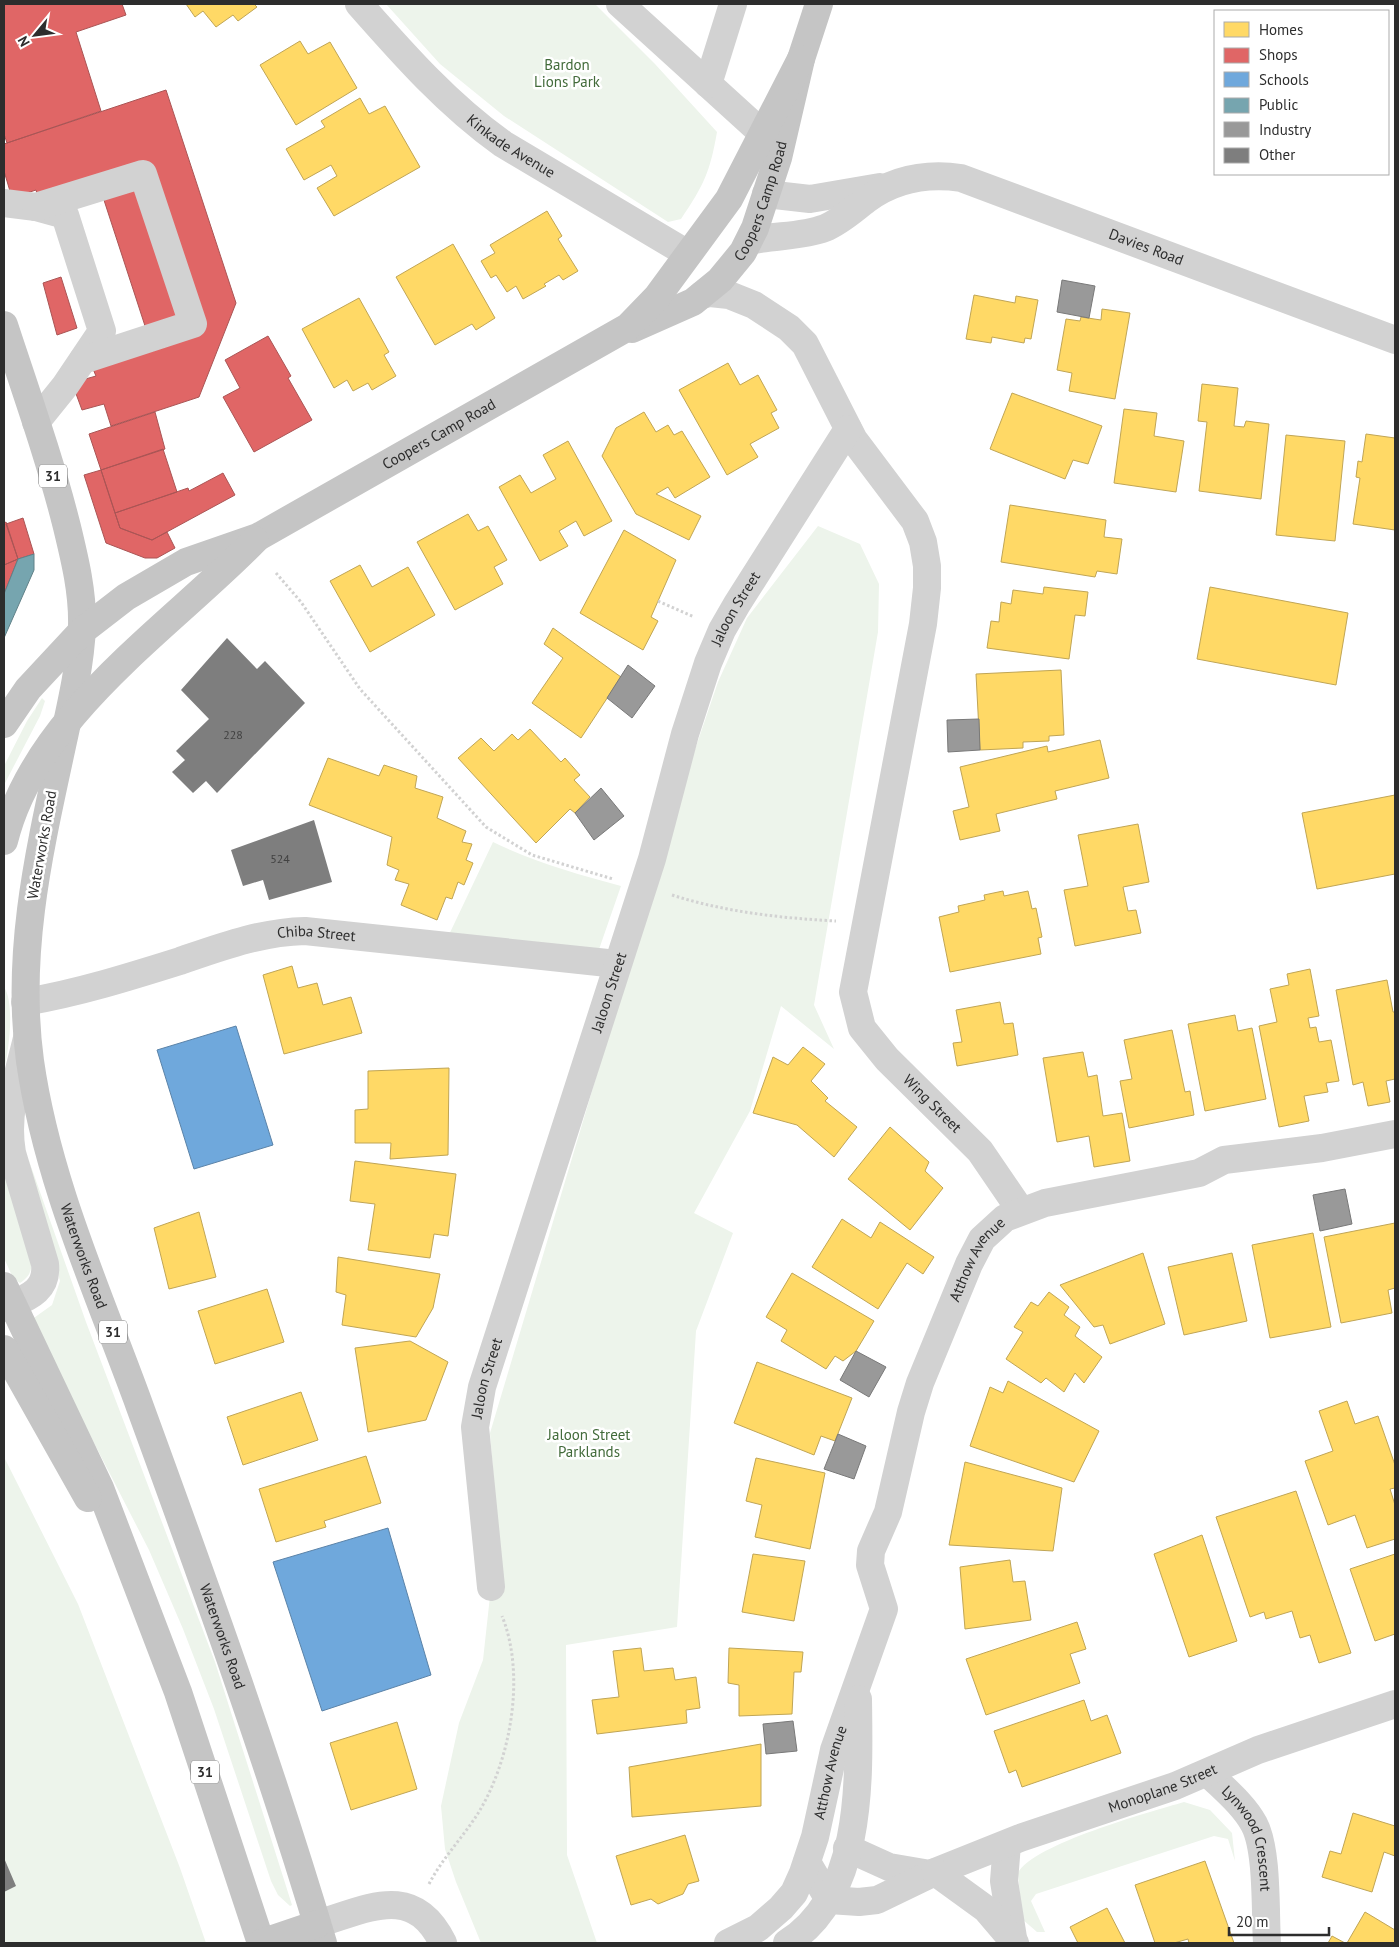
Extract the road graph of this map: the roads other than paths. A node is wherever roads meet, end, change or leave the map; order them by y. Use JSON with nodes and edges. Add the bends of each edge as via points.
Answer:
{"nodes":[{"id":1,"x":359,"y":4,"type":"edge"},
{"id":2,"x":620,"y":4,"type":"edge"},
{"id":3,"x":733,"y":4,"type":"edge"},
{"id":4,"x":818,"y":4,"type":"edge"},
{"id":5,"x":801,"y":59,"type":"junction"},
{"id":6,"x":708,"y":84,"type":"junction"},
{"id":7,"x":763,"y":134,"type":"junction"},
{"id":8,"x":894,"y":184,"type":"junction"},
{"id":9,"x":766,"y":194,"type":"junction"},
{"id":10,"x":4,"y":203,"type":"edge"},
{"id":11,"x":36,"y":207,"type":"junction"},
{"id":12,"x":717,"y":216,"type":"junction"},
{"id":13,"x":750,"y":241,"type":"junction"},
{"id":14,"x":688,"y":254,"type":"junction"},
{"id":15,"x":708,"y":291,"type":"junction"},
{"id":16,"x":4,"y":325,"type":"edge"},
{"id":17,"x":620,"y":333,"type":"junction"},
{"id":18,"x":1395,"y":340,"type":"edge"},
{"id":19,"x":82,"y":360,"type":"junction"},
{"id":20,"x":36,"y":422,"type":"junction"},
{"id":21,"x":848,"y":429,"type":"junction"},
{"id":22,"x":258,"y":537,"type":"junction"},
{"id":23,"x":82,"y":631,"type":"junction"},
{"id":24,"x":66,"y":723,"type":"junction"},
{"id":25,"x":4,"y":724,"type":"edge"},
{"id":26,"x":4,"y":842,"type":"edge"},
{"id":27,"x":617,"y":964,"type":"junction"},
{"id":28,"x":25,"y":1002,"type":"junction"},
{"id":29,"x":27,"y":1036,"type":"junction"},
{"id":30,"x":1395,"y":1134,"type":"edge"},
{"id":31,"x":1021,"y":1211,"type":"junction"},
{"id":32,"x":7,"y":1299,"type":"edge"},
{"id":33,"x":4,"y":1349,"type":"edge"},
{"id":34,"x":491,"y":1588,"type":"road end"},
{"id":35,"x":144,"y":1602,"type":"junction"},
{"id":36,"x":858,"y":1684,"type":"junction"},
{"id":37,"x":1395,"y":1704,"type":"edge"},
{"id":38,"x":1208,"y":1773,"type":"junction"},
{"id":39,"x":1006,"y":1844,"type":"junction"},
{"id":40,"x":847,"y":1848,"type":"junction"},
{"id":41,"x":807,"y":1862,"type":"junction"},
{"id":42,"x":933,"y":1873,"type":"junction"},
{"id":43,"x":829,"y":1900,"type":"junction"},
{"id":44,"x":320,"y":1934,"type":"edge"},
{"id":45,"x":1014,"y":1941,"type":"edge"},
{"id":46,"x":261,"y":1943,"type":"edge"},
{"id":47,"x":443,"y":1943,"type":"edge"},
{"id":48,"x":728,"y":1943,"type":"edge"},
{"id":49,"x":787,"y":1943,"type":"edge"},
{"id":50,"x":1267,"y":1943,"type":"edge"}],
"edges":[{"from":1,"to":14,"type":"street","name":"Kinkade Avenue","via":[[475,124]]},
{"from":2,"to":6,"type":"street"},
{"from":3,"to":6,"type":"street"},
{"from":4,"to":5,"type":"main road","name":"Coopers Camp Road"},
{"from":5,"to":7,"type":"main road","name":"Coopers Camp Road"},
{"from":5,"to":9,"type":"main road","name":"Coopers Camp Road","via":[[778,158]]},
{"from":6,"to":7,"type":"street"},
{"from":7,"to":12,"type":"main road","name":"Coopers Camp Road","via":[[739,183]]},
{"from":8,"to":9,"type":"street","name":"Davies Road","via":[[810,199]]},
{"from":8,"to":13,"type":"street","name":"Davies Road","via":[[826,227]]},
{"from":8,"to":18,"type":"street","name":"Davies Road","via":[[936,176],[970,180]]},
{"from":9,"to":12,"type":"main road"},
{"from":9,"to":13,"type":"main road","name":"Coopers Camp Road"},
{"from":10,"to":11,"type":"street"},
{"from":11,"to":19,"type":"street","via":[[65,216],[102,331]]},
{"from":11,"to":19,"type":"street","via":[[143,174],[193,324]]},
{"from":12,"to":13,"type":"main road"},
{"from":12,"to":14,"type":"main road","name":"Coopers Camp Road"},
{"from":13,"to":15,"type":"main road","name":"Coopers Camp Road","via":[[738,260]]},
{"from":14,"to":15,"type":"main road"},
{"from":14,"to":17,"type":"main road","name":"Coopers Camp Road","via":[[647,309]]},
{"from":15,"to":17,"type":"main road","name":"Coopers Camp Road","via":[[678,310]]},
{"from":15,"to":21,"type":"street","via":[[738,298],[789,328],[805,344]]},
{"from":16,"to":20,"type":"main road","name":"Waterworks Road","number":"31"},
{"from":17,"to":22,"type":"main road","name":"Coopers Camp Road"},
{"from":19,"to":20,"type":"street"},
{"from":20,"to":23,"type":"main road","name":"Waterworks Road","number":"31","via":[[76,565]]},
{"from":21,"to":27,"type":"street","name":"Jaloon Street","via":[[722,630],[708,663]]},
{"from":21,"to":31,"type":"street","name":"Wing Street","via":[[866,460],[915,521],[923,542],[927,575],[923,624],[853,992],[862,1028],[887,1059],[980,1152]]},
{"from":22,"to":23,"type":"main road","name":"Coopers Camp Road","via":[[186,562],[113,605]]},
{"from":22,"to":24,"type":"main road","name":"Coopers Camp Road","via":[[220,576],[122,664]]},
{"from":23,"to":24,"type":"main road","name":"Waterworks Road","number":"31"},
{"from":23,"to":25,"type":"main road","via":[[28,689]]},
{"from":24,"to":26,"type":"main road","name":"Coopers Camp Road","via":[[32,770]]},
{"from":24,"to":28,"type":"main road","name":"Waterworks Road","number":"31","via":[[40,849],[27,934]]},
{"from":27,"to":28,"type":"street","name":"Chiba Street","via":[[305,931],[278,931],[128,977]]},
{"from":27,"to":34,"type":"street","name":"Jaloon Street","via":[[482,1387],[475,1427]]},
{"from":28,"to":29,"type":"main road","name":"Waterworks Road","number":"31"},
{"from":29,"to":32,"type":"street","via":[[13,1100],[10,1138],[45,1269],[44,1282],[37,1292]]},
{"from":29,"to":44,"type":"main road","name":"Waterworks Road","number":"31","via":[[34,1088],[58,1183],[246,1701]]},
{"from":30,"to":31,"type":"street","name":"Atthow Avenue","via":[[1322,1148],[1224,1160],[1199,1173],[1045,1203]]},
{"from":31,"to":36,"type":"street","name":"Atthow Avenue","via":[[1005,1218],[982,1239],[920,1383],[888,1512],[871,1551],[870,1561],[884,1605]]},
{"from":32,"to":35,"type":"main road","via":[[84,1450]]},
{"from":33,"to":35,"type":"main road","number":"31"},
{"from":35,"to":46,"type":"main road","number":"31","via":[[178,1692]]},
{"from":36,"to":40,"type":"street","name":"Atthow Avenue","via":[[857,1796]]},
{"from":36,"to":41,"type":"street","name":"Atthow Avenue","via":[[832,1756]]},
{"from":37,"to":38,"type":"street","name":"Monoplane Street","via":[[1258,1750]]},
{"from":38,"to":39,"type":"street","name":"Monoplane Street"},
{"from":38,"to":50,"type":"street","name":"Lynwood Crescent","via":[[1235,1798],[1258,1832]]},
{"from":39,"to":42,"type":"street","name":"Monoplane Street"},
{"from":39,"to":45,"type":"street","via":[[1004,1881]]},
{"from":40,"to":41,"type":"street"},
{"from":40,"to":42,"type":"street","via":[[889,1867]]},
{"from":40,"to":43,"type":"street","via":[[840,1876]]},
{"from":41,"to":43,"type":"street"},
{"from":41,"to":48,"type":"street","via":[[797,1889],[787,1902],[758,1928]]},
{"from":42,"to":43,"type":"street","name":"Monoplane Street","via":[[877,1900]]},
{"from":42,"to":45,"type":"street","via":[[986,1909]]},
{"from":43,"to":49,"type":"street","via":[[811,1923]]},
{"from":44,"to":46,"type":"main road"},
{"from":44,"to":47,"type":"street","via":[[390,1904],[416,1910],[433,1925]]}]}
